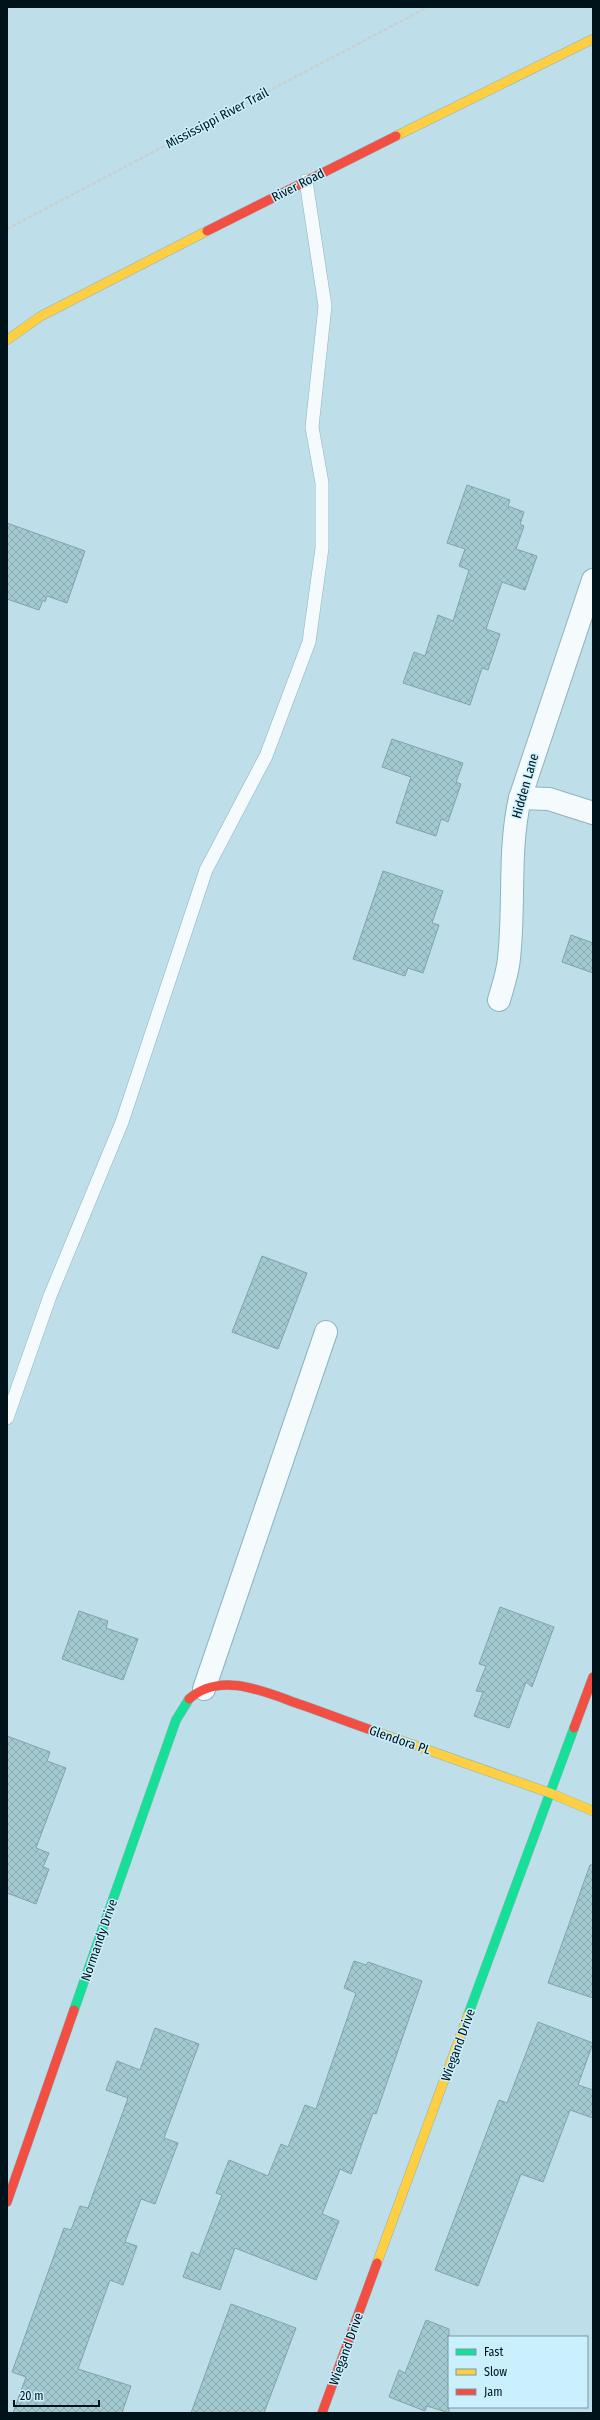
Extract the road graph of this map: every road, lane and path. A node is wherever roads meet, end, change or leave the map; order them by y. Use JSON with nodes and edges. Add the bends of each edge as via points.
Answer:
{"nodes":[{"id":1,"x":428,"y":7,"type":"edge"},
{"id":2,"x":593,"y":39,"type":"edge"},
{"id":3,"x":306,"y":181,"type":"junction"},
{"id":4,"x":7,"y":229,"type":"edge"},
{"id":5,"x":7,"y":340,"type":"edge"},
{"id":6,"x":593,"y":580,"type":"edge"},
{"id":7,"x":520,"y":798,"type":"junction"},
{"id":8,"x":593,"y":813,"type":"edge"},
{"id":9,"x":500,"y":1000,"type":"dead end"},
{"id":10,"x":326,"y":1332,"type":"dead end"},
{"id":11,"x":7,"y":1418,"type":"edge"},
{"id":12,"x":593,"y":1677,"type":"edge"},
{"id":13,"x":204,"y":1689,"type":"junction"},
{"id":14,"x":550,"y":1793,"type":"junction"},
{"id":15,"x":593,"y":1811,"type":"edge"},
{"id":16,"x":7,"y":2202,"type":"edge"},
{"id":17,"x":322,"y":2413,"type":"edge"}],
"edges":[{"from":1,"to":4,"type":"path","name":"Mississippi River Trail"},
{"from":2,"to":3,"type":"street","name":"River Road"},
{"from":3,"to":5,"type":"street","name":"River Road","via":[[41,316]]},
{"from":3,"to":11,"type":"lane","via":[[325,306],[312,427],[322,483],[322,548],[309,642],[266,756],[206,870],[122,1122],[50,1296]]},
{"from":6,"to":7,"type":"street","name":"Hidden Lane"},
{"from":7,"to":8,"type":"street","via":[[549,799]]},
{"from":7,"to":9,"type":"street","name":"Hidden Lane","via":[[511,859],[512,929],[509,960]]},
{"from":10,"to":13,"type":"street"},
{"from":12,"to":14,"type":"street","name":"Wiegand Drive"},
{"from":13,"to":14,"type":"street","name":"Glendora PL","via":[[226,1684],[253,1688]]},
{"from":13,"to":16,"type":"street","name":"Normandy Drive","via":[[192,1696],[181,1708],[176,1720]]},
{"from":14,"to":15,"type":"street","name":"Glendora PL"},
{"from":14,"to":17,"type":"street","name":"Wiegand Drive"}]}
